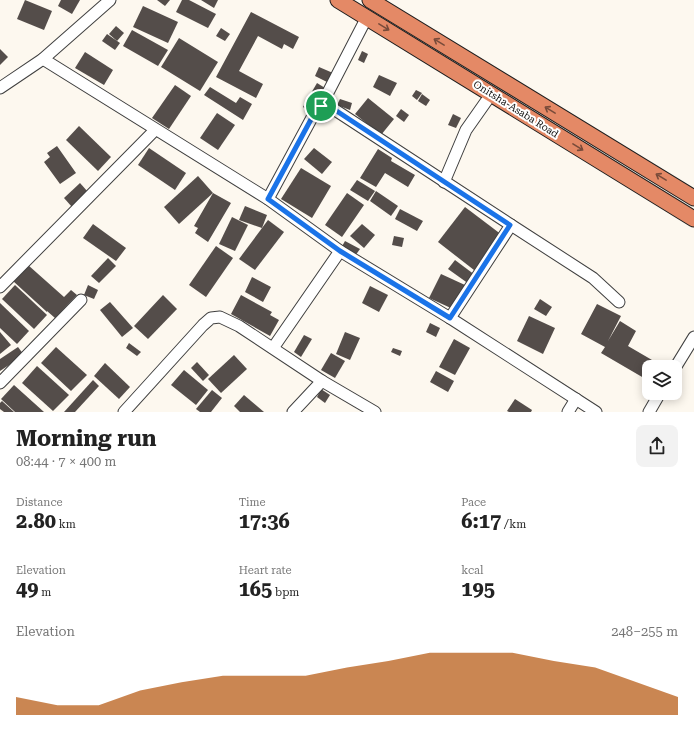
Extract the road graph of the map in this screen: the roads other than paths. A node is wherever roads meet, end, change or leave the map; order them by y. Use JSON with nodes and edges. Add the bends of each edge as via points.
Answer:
{"nodes":[{"id":1,"x":110,"y":0,"type":"edge"},
{"id":2,"x":338,"y":0,"type":"edge"},
{"id":3,"x":370,"y":0,"type":"edge"},
{"id":4,"x":367,"y":17,"type":"junction"},
{"id":5,"x":43,"y":59,"type":"junction"},
{"id":6,"x":0,"y":88,"type":"edge"},
{"id":7,"x":492,"y":94,"type":"junction"},
{"id":8,"x":321,"y":106,"type":"junction"},
{"id":9,"x":155,"y":130,"type":"junction"},
{"id":10,"x":444,"y":182,"type":"junction"},
{"id":11,"x":694,"y":198,"type":"edge"},
{"id":12,"x":268,"y":199,"type":"junction"},
{"id":13,"x":694,"y":219,"type":"edge"},
{"id":14,"x":510,"y":225,"type":"junction"},
{"id":15,"x":340,"y":251,"type":"junction"},
{"id":16,"x":0,"y":287,"type":"edge"},
{"id":17,"x":81,"y":300,"type":"dead end"},
{"id":18,"x":619,"y":302,"type":"dead end"},
{"id":19,"x":450,"y":318,"type":"junction"},
{"id":20,"x":694,"y":337,"type":"edge"},
{"id":21,"x":273,"y":348,"type":"junction"},
{"id":22,"x":680,"y":360,"type":"edge"},
{"id":23,"x":322,"y":381,"type":"junction"},
{"id":24,"x":0,"y":383,"type":"edge"},
{"id":25,"x":576,"y":399,"type":"junction"},
{"id":26,"x":656,"y":400,"type":"edge"},
{"id":27,"x":124,"y":412,"type":"edge"},
{"id":28,"x":293,"y":412,"type":"edge"},
{"id":29,"x":375,"y":412,"type":"edge"},
{"id":30,"x":568,"y":412,"type":"edge"},
{"id":31,"x":596,"y":412,"type":"edge"},
{"id":32,"x":648,"y":412,"type":"edge"}],
"edges":[{"from":1,"to":5,"type":"street"},
{"from":2,"to":4,"type":"highway","name":"Onitsha-Asaba Road"},
{"from":11,"to":3,"type":"highway","one_way":true},
{"from":4,"to":7,"type":"highway","name":"Onitsha-Asaba Road","one_way":true},
{"from":4,"to":8,"type":"street"},
{"from":5,"to":6,"type":"street"},
{"from":5,"to":9,"type":"street"},
{"from":7,"to":10,"type":"street","via":[[466,130]]},
{"from":7,"to":13,"type":"highway","name":"Onitsha-Asaba Road","one_way":true},
{"from":8,"to":10,"type":"street","via":[[329,106]]},
{"from":8,"to":12,"type":"street","via":[[315,112]]},
{"from":9,"to":12,"type":"street"},
{"from":9,"to":16,"type":"street"},
{"from":10,"to":14,"type":"street"},
{"from":12,"to":15,"type":"street"},
{"from":14,"to":18,"type":"street","via":[[593,278]]},
{"from":14,"to":19,"type":"street"},
{"from":15,"to":19,"type":"street"},
{"from":15,"to":21,"type":"street"},
{"from":17,"to":24,"type":"street"},
{"from":19,"to":25,"type":"street"},
{"from":20,"to":22,"type":"street"},
{"from":21,"to":23,"type":"street"},
{"from":21,"to":27,"type":"street","via":[[239,326],[220,317],[211,318]]},
{"from":23,"to":28,"type":"street"},
{"from":23,"to":29,"type":"street"},
{"from":25,"to":30,"type":"street"},
{"from":25,"to":31,"type":"street"},
{"from":26,"to":32,"type":"street"}]}
